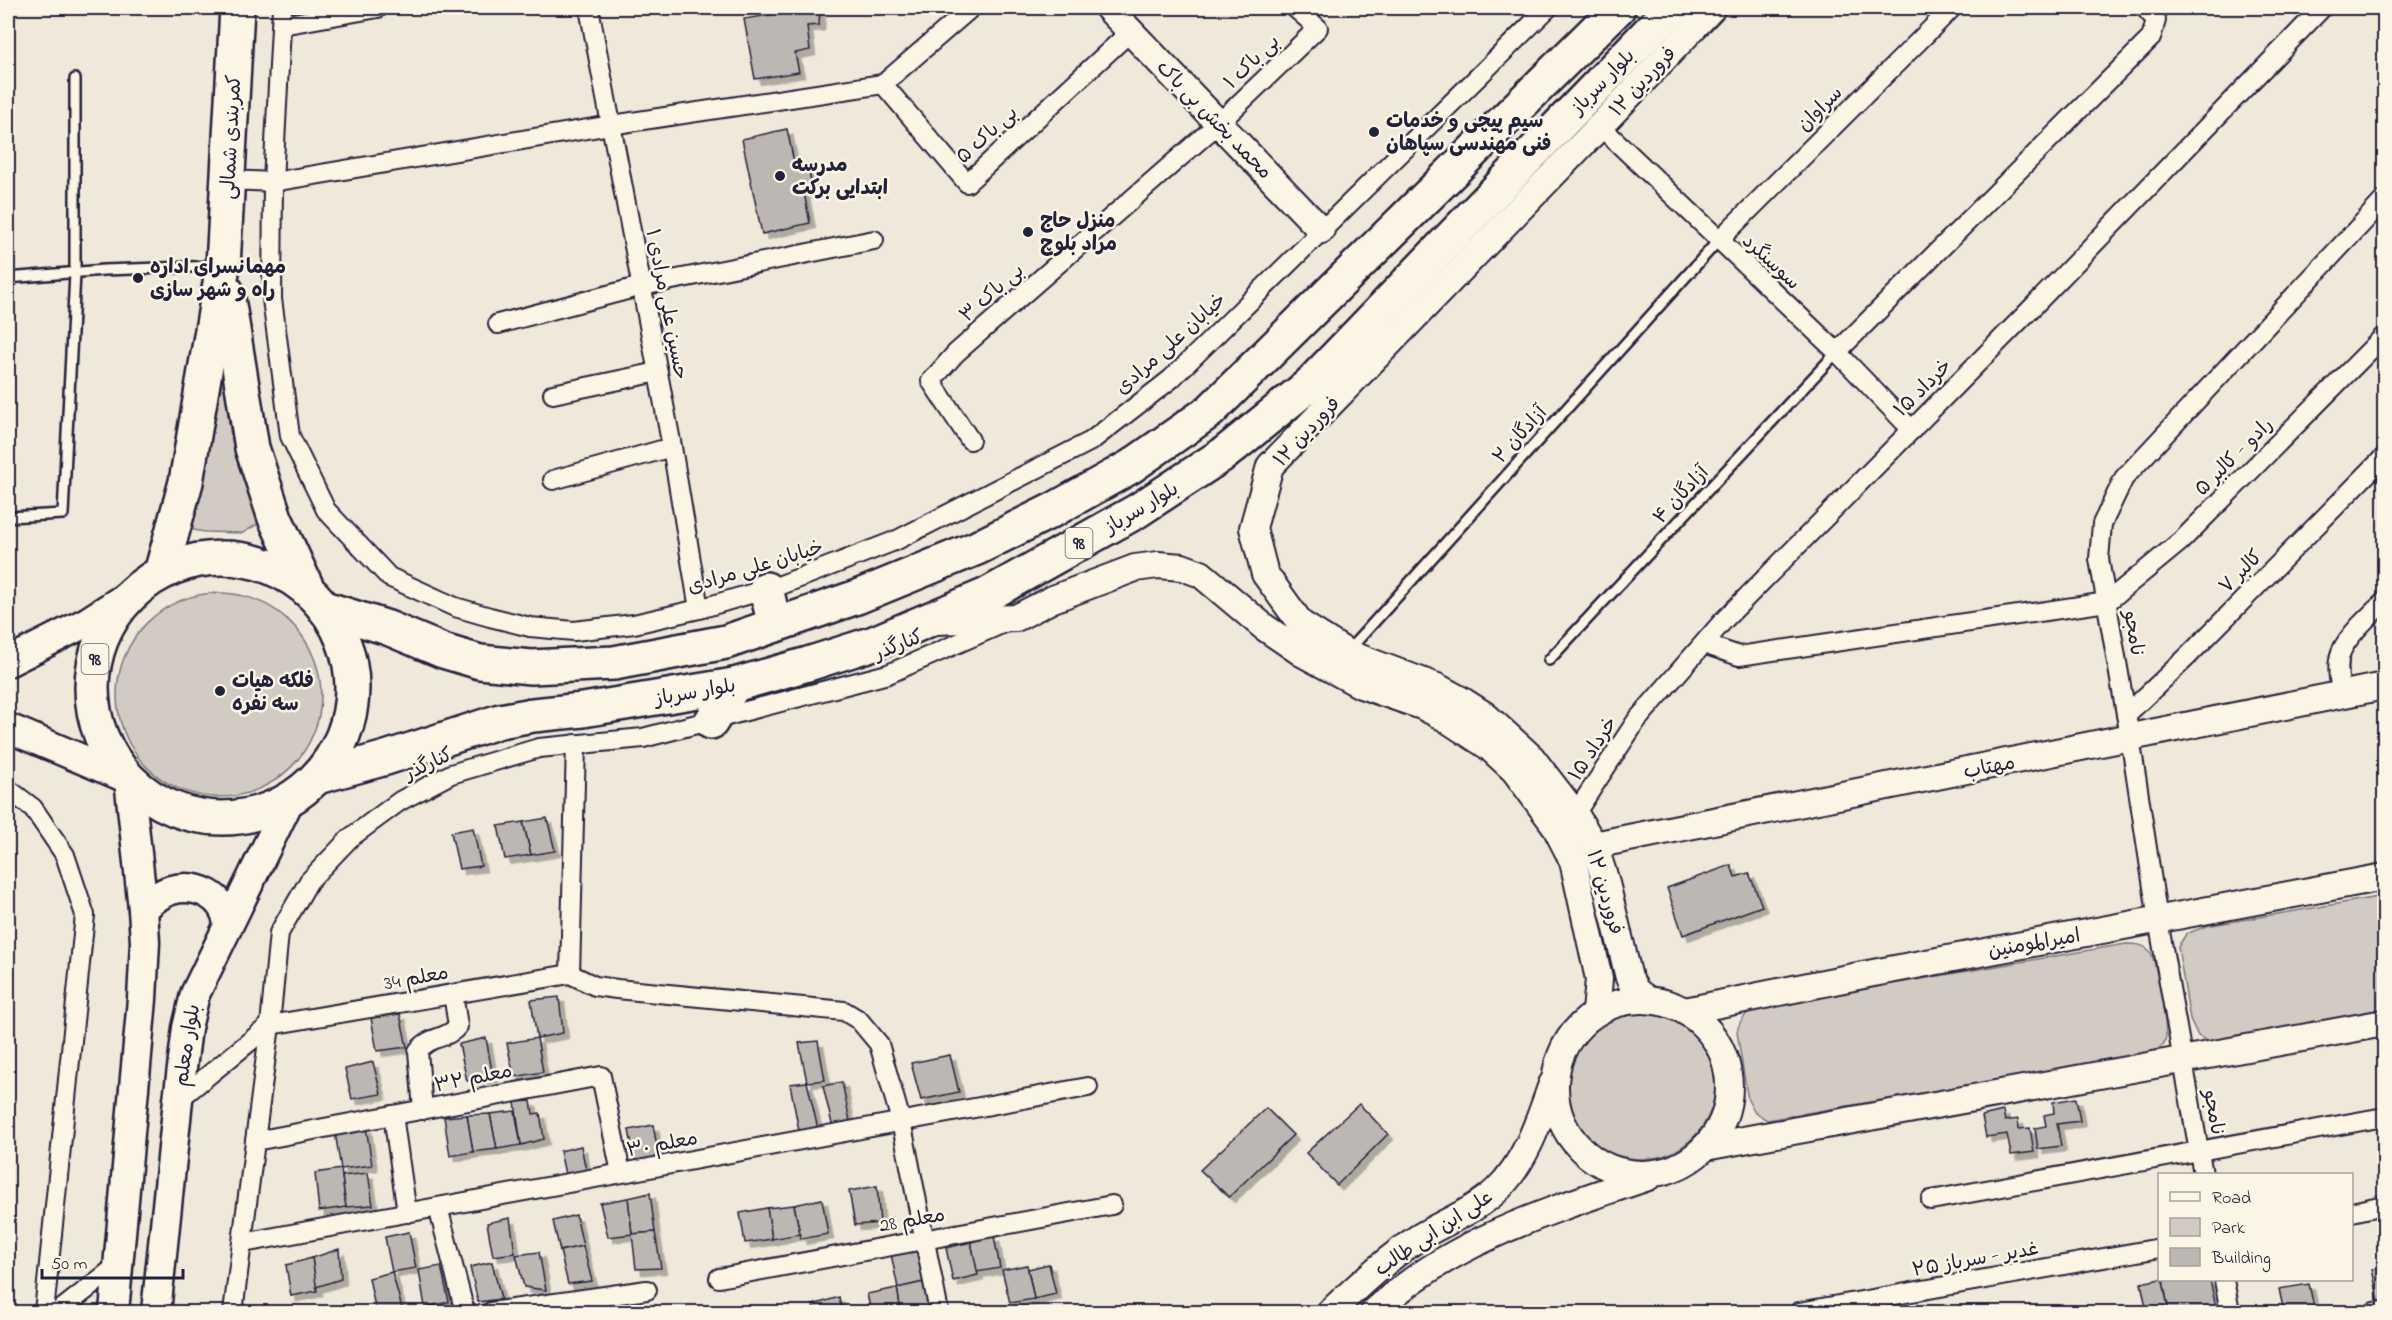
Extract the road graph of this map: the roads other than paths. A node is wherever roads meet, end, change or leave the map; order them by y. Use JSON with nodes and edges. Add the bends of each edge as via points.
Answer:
{"nodes":[{"id":1,"x":237,"y":8,"type":"edge"},
{"id":2,"x":378,"y":8,"type":"edge"},
{"id":3,"x":590,"y":8,"type":"edge"},
{"id":4,"x":971,"y":8,"type":"edge"},
{"id":5,"x":1108,"y":8,"type":"edge"},
{"id":6,"x":1295,"y":8,"type":"edge"},
{"id":7,"x":1548,"y":8,"type":"edge"},
{"id":8,"x":1618,"y":8,"type":"edge"},
{"id":9,"x":1671,"y":8,"type":"edge"},
{"id":10,"x":1683,"y":8,"type":"edge"},
{"id":11,"x":1712,"y":8,"type":"edge"},
{"id":12,"x":1952,"y":8,"type":"edge"},
{"id":13,"x":2145,"y":8,"type":"edge"},
{"id":14,"x":2322,"y":8,"type":"edge"},
{"id":15,"x":282,"y":16,"type":"edge"},
{"id":16,"x":1131,"y":31,"type":"junction"},
{"id":17,"x":1671,"y":49,"type":"junction"},
{"id":18,"x":75,"y":79,"type":"dead end"},
{"id":19,"x":884,"y":84,"type":"junction"},
{"id":20,"x":1219,"y":123,"type":"junction"},
{"id":21,"x":611,"y":125,"type":"junction"},
{"id":22,"x":1600,"y":126,"type":"junction"},
{"id":23,"x":228,"y":180,"type":"junction"},
{"id":24,"x":273,"y":182,"type":"junction"},
{"id":25,"x":2383,"y":205,"type":"edge"},
{"id":26,"x":1321,"y":230,"type":"junction"},
{"id":27,"x":874,"y":240,"type":"dead end"},
{"id":28,"x":1718,"y":241,"type":"junction"},
{"id":29,"x":223,"y":266,"type":"junction"},
{"id":30,"x":75,"y":273,"type":"junction"},
{"id":31,"x":8,"y":278,"type":"edge"},
{"id":32,"x":642,"y":286,"type":"junction"},
{"id":33,"x":498,"y":324,"type":"dead end"},
{"id":34,"x":2385,"y":336,"type":"edge"},
{"id":35,"x":1837,"y":352,"type":"junction"},
{"id":36,"x":658,"y":372,"type":"junction"},
{"id":37,"x":553,"y":394,"type":"dead end"},
{"id":38,"x":1912,"y":430,"type":"junction"},
{"id":39,"x":970,"y":440,"type":"dead end"},
{"id":40,"x":672,"y":447,"type":"junction"},
{"id":41,"x":2385,"y":457,"type":"edge"},
{"id":42,"x":553,"y":480,"type":"dead end"},
{"id":43,"x":8,"y":517,"type":"edge"},
{"id":44,"x":148,"y":582,"type":"junction"},
{"id":45,"x":766,"y":589,"type":"junction"},
{"id":46,"x":316,"y":599,"type":"junction"},
{"id":47,"x":2107,"y":602,"type":"junction"},
{"id":48,"x":2385,"y":602,"type":"edge"},
{"id":49,"x":699,"y":609,"type":"junction"},
{"id":50,"x":1016,"y":618,"type":"junction"},
{"id":51,"x":924,"y":621,"type":"junction"},
{"id":52,"x":775,"y":625,"type":"junction"},
{"id":53,"x":1704,"y":644,"type":"junction"},
{"id":54,"x":1347,"y":652,"type":"junction"},
{"id":55,"x":1549,"y":660,"type":"dead end"},
{"id":56,"x":8,"y":662,"type":"edge"},
{"id":57,"x":734,"y":685,"type":"junction"},
{"id":58,"x":2385,"y":686,"type":"edge"},
{"id":59,"x":2342,"y":694,"type":"junction"},
{"id":60,"x":711,"y":722,"type":"junction"},
{"id":61,"x":2128,"y":726,"type":"junction"},
{"id":62,"x":8,"y":728,"type":"edge"},
{"id":63,"x":576,"y":744,"type":"junction"},
{"id":64,"x":317,"y":777,"type":"junction"},
{"id":65,"x":129,"y":779,"type":"junction"},
{"id":66,"x":8,"y":789,"type":"edge"},
{"id":67,"x":290,"y":799,"type":"junction"},
{"id":68,"x":1564,"y":819,"type":"junction"},
{"id":69,"x":1594,"y":845,"type":"junction"},
{"id":70,"x":2385,"y":878,"type":"edge"},
{"id":71,"x":143,"y":909,"type":"junction"},
{"id":72,"x":2158,"y":920,"type":"junction"},
{"id":73,"x":228,"y":924,"type":"junction"},
{"id":74,"x":570,"y":974,"type":"junction"},
{"id":75,"x":453,"y":994,"type":"junction"},
{"id":76,"x":1648,"y":1000,"type":"junction"},
{"id":77,"x":1685,"y":1011,"type":"junction"},
{"id":78,"x":1596,"y":1012,"type":"junction"},
{"id":79,"x":2385,"y":1023,"type":"edge"},
{"id":80,"x":270,"y":1025,"type":"junction"},
{"id":81,"x":2182,"y":1060,"type":"junction"},
{"id":82,"x":1554,"y":1078,"type":"junction"},
{"id":83,"x":1088,"y":1087,"type":"dead end"},
{"id":84,"x":178,"y":1100,"type":"junction"},
{"id":85,"x":423,"y":1110,"type":"junction"},
{"id":86,"x":393,"y":1115,"type":"junction"},
{"id":87,"x":2385,"y":1117,"type":"edge"},
{"id":88,"x":901,"y":1121,"type":"junction"},
{"id":89,"x":255,"y":1141,"type":"junction"},
{"id":90,"x":1706,"y":1147,"type":"junction"},
{"id":91,"x":2199,"y":1152,"type":"junction"},
{"id":92,"x":621,"y":1173,"type":"junction"},
{"id":93,"x":1659,"y":1173,"type":"junction"},
{"id":94,"x":2204,"y":1173,"type":"edge"},
{"id":95,"x":1931,"y":1200,"type":"dead end"},
{"id":96,"x":1112,"y":1205,"type":"dead end"},
{"id":97,"x":2385,"y":1205,"type":"edge"},
{"id":98,"x":438,"y":1207,"type":"junction"},
{"id":99,"x":2353,"y":1212,"type":"edge"},
{"id":100,"x":407,"y":1213,"type":"junction"},
{"id":101,"x":925,"y":1239,"type":"junction"},
{"id":102,"x":243,"y":1243,"type":"junction"},
{"id":103,"x":2158,"y":1248,"type":"edge"},
{"id":104,"x":119,"y":1264,"type":"junction"},
{"id":105,"x":719,"y":1278,"type":"dead end"},
{"id":106,"x":2224,"y":1281,"type":"edge"},
{"id":107,"x":647,"y":1290,"type":"dead end"},
{"id":108,"x":157,"y":1299,"type":"edge"},
{"id":109,"x":2385,"y":1311,"type":"edge"},
{"id":110,"x":44,"y":1312,"type":"edge"},
{"id":111,"x":58,"y":1312,"type":"edge"},
{"id":112,"x":114,"y":1312,"type":"edge"},
{"id":113,"x":170,"y":1312,"type":"edge"},
{"id":114,"x":232,"y":1312,"type":"edge"},
{"id":115,"x":465,"y":1312,"type":"edge"},
{"id":116,"x":491,"y":1312,"type":"edge"},
{"id":117,"x":939,"y":1312,"type":"edge"},
{"id":118,"x":1330,"y":1312,"type":"edge"},
{"id":119,"x":1374,"y":1312,"type":"edge"},
{"id":120,"x":1799,"y":1312,"type":"edge"},
{"id":121,"x":2230,"y":1312,"type":"edge"},
{"id":122,"x":2374,"y":1312,"type":"edge"}],
"edges":[{"from":1,"to":23,"type":"highway","name":"کمربندی شمالی"},
{"from":2,"to":15,"type":"street"},
{"from":3,"to":21,"type":"street","name":"حسین علی مرادی ۱"},
{"from":4,"to":19,"type":"street"},
{"from":5,"to":16,"type":"street","name":"محمد بخش بی باک"},
{"from":6,"to":20,"type":"street","name":"بی باک ۱","via":[[1318,28]]},
{"from":7,"to":26,"type":"street","name":"خیابان علی مرادی"},
{"from":8,"to":52,"type":"highway","name":"بلوار سرباز","number":"98","via":[[1210,411],[1130,467],[977,548],[857,597]]},
{"from":9,"to":51,"type":"highway","name":"بلوار سرباز","number":"98","via":[[1309,384],[1226,453],[1117,523],[987,595]]},
{"from":10,"to":17,"type":"street"},
{"from":11,"to":17,"type":"street","name":"۱۲ فروردین"},
{"from":12,"to":28,"type":"street","name":"سراوان"},
{"from":13,"to":35,"type":"street","via":[[2156,20],[2151,38]]},
{"from":14,"to":38,"type":"street","name":"۱۵ خرداد"},
{"from":15,"to":24,"type":"street","name":"خیابان علی مرادی"},
{"from":16,"to":19,"type":"street","name":"بی باک ۵","via":[[967,183]]},
{"from":16,"to":20,"type":"street","name":"محمد بخش بی باک"},
{"from":17,"to":22,"type":"street","name":"۱۲ فروردین"},
{"from":18,"to":30,"type":"lane"},
{"from":19,"to":21,"type":"street"},
{"from":20,"to":26,"type":"street","name":"محمد بخش بی باک"},
{"from":20,"to":39,"type":"street","name":"بی باک ۳","via":[[956,353],[931,381]]},
{"from":21,"to":24,"type":"street"},
{"from":21,"to":32,"type":"street","name":"حسین علی مرادی ۱"},
{"from":22,"to":28,"type":"street","name":"سوسنگرد"},
{"from":22,"to":54,"type":"street","name":"۱۲ فروردین","via":[[1270,466],[1253,528],[1265,574],[1301,624]]},
{"from":23,"to":24,"type":"street"},
{"from":23,"to":29,"type":"highway","name":"کمربندی شمالی"},
{"from":24,"to":49,"type":"street","name":"خیابان علی مرادی","via":[[272,299],[290,436],[326,510],[389,577],[455,606],[530,627],[574,631],[634,624]]},
{"from":25,"to":47,"type":"street","name":"نامجو","via":[[2124,478],[2102,524],[2099,559]]},
{"from":26,"to":45,"type":"street","name":"خیابان علی مرادی","via":[[1172,379],[1091,441],[897,540]]},
{"from":27,"to":32,"type":"street"},
{"from":28,"to":35,"type":"street","name":"سوسنگرد"},
{"from":28,"to":54,"type":"lane","name":"آزادگان ۲"},
{"from":29,"to":30,"type":"lane"},
{"from":29,"to":44,"type":"highway","via":[[186,482]]},
{"from":29,"to":46,"type":"highway","via":[[252,448],[275,518]]},
{"from":30,"to":31,"type":"lane"},
{"from":30,"to":43,"type":"lane","via":[[63,514]]},
{"from":32,"to":33,"type":"street"},
{"from":32,"to":36,"type":"street","name":"حسین علی مرادی ۱"},
{"from":34,"to":47,"type":"street","name":"رادو - کالبر ۵","via":[[2181,541]]},
{"from":35,"to":38,"type":"street","name":"سوسنگرد"},
{"from":35,"to":55,"type":"lane","name":"آزادگان ۴"},
{"from":36,"to":37,"type":"street"},
{"from":36,"to":40,"type":"street","name":"حسین علی مرادی ۱"},
{"from":38,"to":53,"type":"street","name":"۱۵ خرداد"},
{"from":40,"to":42,"type":"street"},
{"from":40,"to":49,"type":"street","name":"حسین علی مرادی ۱"},
{"from":41,"to":61,"type":"street","name":"کالبر ۷","via":[[2187,657]]},
{"from":44,"to":46,"type":"highway","number":"98","via":[[190,562],[221,558],[252,561],[282,573]]},
{"from":44,"to":56,"type":"main road","via":[[79,627]]},
{"from":44,"to":65,"type":"highway","number":"98","via":[[112,617],[97,650],[91,684],[95,719],[108,752]]},
{"from":45,"to":49,"type":"street","name":"خیابان علی مرادی"},
{"from":45,"to":52,"type":"highway"},
{"from":46,"to":52,"type":"highway","name":"بلوار سرباز","number":"98","via":[[443,651],[480,662],[531,667],[614,663],[726,642]]},
{"from":46,"to":64,"type":"highway","number":"98","via":[[331,616],[346,648],[352,682],[349,716],[337,749]]},
{"from":47,"to":53,"type":"street","via":[[1738,656]]},
{"from":47,"to":61,"type":"street","name":"نامجو"},
{"from":48,"to":59,"type":"street","via":[[2364,620],[2341,652],[2338,677]]},
{"from":50,"to":51,"type":"street","name":"۱۲ فروردین"},
{"from":50,"to":60,"type":"street","name":"کنارگذر","via":[[888,674]]},
{"from":50,"to":68,"type":"street","name":"۱۲ فروردین","via":[[1053,599],[1135,568],[1182,567],[1201,574],[1302,653],[1361,685],[1422,706],[1469,733],[1488,746]]},
{"from":51,"to":57,"type":"highway","name":"بلوار سرباز","number":"98","via":[[874,643]]},
{"from":53,"to":68,"type":"street","name":"۱۵ خرداد","via":[[1637,720]]},
{"from":54,"to":68,"type":"street","name":"۱۲ فروردین","via":[[1437,687],[1486,716],[1531,757]]},
{"from":57,"to":60,"type":"highway"},
{"from":57,"to":64,"type":"highway","name":"بلوار سرباز","number":"98","via":[[500,721]]},
{"from":58,"to":59,"type":"street","name":"مهتاب"},
{"from":59,"to":61,"type":"street","name":"مهتاب"},
{"from":60,"to":63,"type":"street","name":"کنارگذر","via":[[644,738]]},
{"from":61,"to":69,"type":"street","name":"مهتاب"},
{"from":61,"to":72,"type":"street","name":"نامجو"},
{"from":62,"to":65,"type":"main road"},
{"from":63,"to":74,"type":"street"},
{"from":63,"to":80,"type":"street","name":"کنارگذر","via":[[539,748],[451,774],[400,801],[350,838],[309,881],[279,933]]},
{"from":64,"to":67,"type":"highway","number":"98"},
{"from":65,"to":67,"type":"highway","number":"98","via":[[157,801],[189,814],[223,818],[258,813]]},
{"from":65,"to":71,"type":"main road"},
{"from":66,"to":110,"type":"street","via":[[33,808],[65,855],[85,915]]},
{"from":67,"to":73,"type":"main road","name":"بلوار معلم","number":"98"},
{"from":68,"to":69,"type":"street","name":"۱۲ فروردین"},
{"from":68,"to":78,"type":"street","name":"۱۲ فروردین","via":[[1596,957]]},
{"from":69,"to":76,"type":"street","name":"۱۲ فروردین","via":[[1629,978],[1636,991]]},
{"from":70,"to":72,"type":"street","name":"امیرالمومنین"},
{"from":71,"to":73,"type":"main road","via":[[171,890],[204,892],[218,900],[227,912]]},
{"from":71,"to":104,"type":"main road","via":[[142,999]]},
{"from":72,"to":77,"type":"street","name":"امیرالمومنین"},
{"from":72,"to":81,"type":"street","name":"نامجو"},
{"from":73,"to":84,"type":"main road","name":"بلوار معلم","number":"98","via":[[195,994]]},
{"from":74,"to":75,"type":"street","name":"معلم 34"},
{"from":74,"to":88,"type":"street","via":[[595,986],[616,989],[844,1011],[859,1020],[879,1044]]},
{"from":75,"to":80,"type":"street","name":"معلم 34"},
{"from":75,"to":85,"type":"street","via":[[458,1026],[450,1034],[424,1043],[418,1051]]},
{"from":76,"to":77,"type":"street"},
{"from":76,"to":78,"type":"street","via":[[1621,1002]]},
{"from":77,"to":90,"type":"street","via":[[1707,1029],[1722,1052],[1728,1072],[1726,1112]]},
{"from":78,"to":82,"type":"street","via":[[1575,1029],[1561,1052]]},
{"from":79,"to":81,"type":"street"},
{"from":80,"to":84,"type":"street"},
{"from":80,"to":89,"type":"street","name":"کنارگذر"},
{"from":81,"to":90,"type":"street"},
{"from":81,"to":91,"type":"street","name":"نامجو"},
{"from":82,"to":93,"type":"street","via":[[1556,1105],[1566,1130],[1583,1152],[1606,1167],[1632,1174]]},
{"from":82,"to":118,"type":"street","name":"علی ابن ابی طالب","via":[[1529,1144],[1497,1191],[1418,1238]]},
{"from":83,"to":88,"type":"street","name":"معلم ۳۰"},
{"from":84,"to":108,"type":"main road","name":"بلوار معلم","number":"98"},
{"from":85,"to":86,"type":"street","name":"معلم ۳۲"},
{"from":85,"to":92,"type":"street","name":"معلم ۳۲","via":[[601,1076]]},
{"from":86,"to":89,"type":"street","name":"معلم ۳۲"},
{"from":86,"to":100,"type":"street"},
{"from":87,"to":91,"type":"street"},
{"from":88,"to":92,"type":"street","name":"معلم ۳۰"},
{"from":88,"to":101,"type":"street"},
{"from":89,"to":102,"type":"street","name":"کنارگذر"},
{"from":90,"to":93,"type":"street","via":[[1684,1163]]},
{"from":91,"to":94,"type":"street","name":"نامجو"},
{"from":91,"to":95,"type":"street"},
{"from":92,"to":98,"type":"street","name":"معلم ۳۰"},
{"from":93,"to":119,"type":"street","name":"علی ابن ابی طالب","via":[[1510,1227],[1440,1262]]},
{"from":96,"to":101,"type":"street","name":"معلم 28"},
{"from":97,"to":99,"type":"street"},
{"from":98,"to":100,"type":"street","name":"معلم ۳۰"},
{"from":98,"to":115,"type":"street"},
{"from":100,"to":102,"type":"street","name":"معلم ۳۰"},
{"from":101,"to":105,"type":"street","name":"معلم 28"},
{"from":101,"to":117,"type":"street"},
{"from":102,"to":114,"type":"street","name":"کنارگذر"},
{"from":103,"to":120,"type":"street","name":"غدیر - سرباز ۲۵"},
{"from":104,"to":111,"type":"street"},
{"from":104,"to":112,"type":"main road"},
{"from":106,"to":121,"type":"street"},
{"from":107,"to":116,"type":"street"},
{"from":108,"to":113,"type":"street"},
{"from":109,"to":122,"type":"street"}]}
